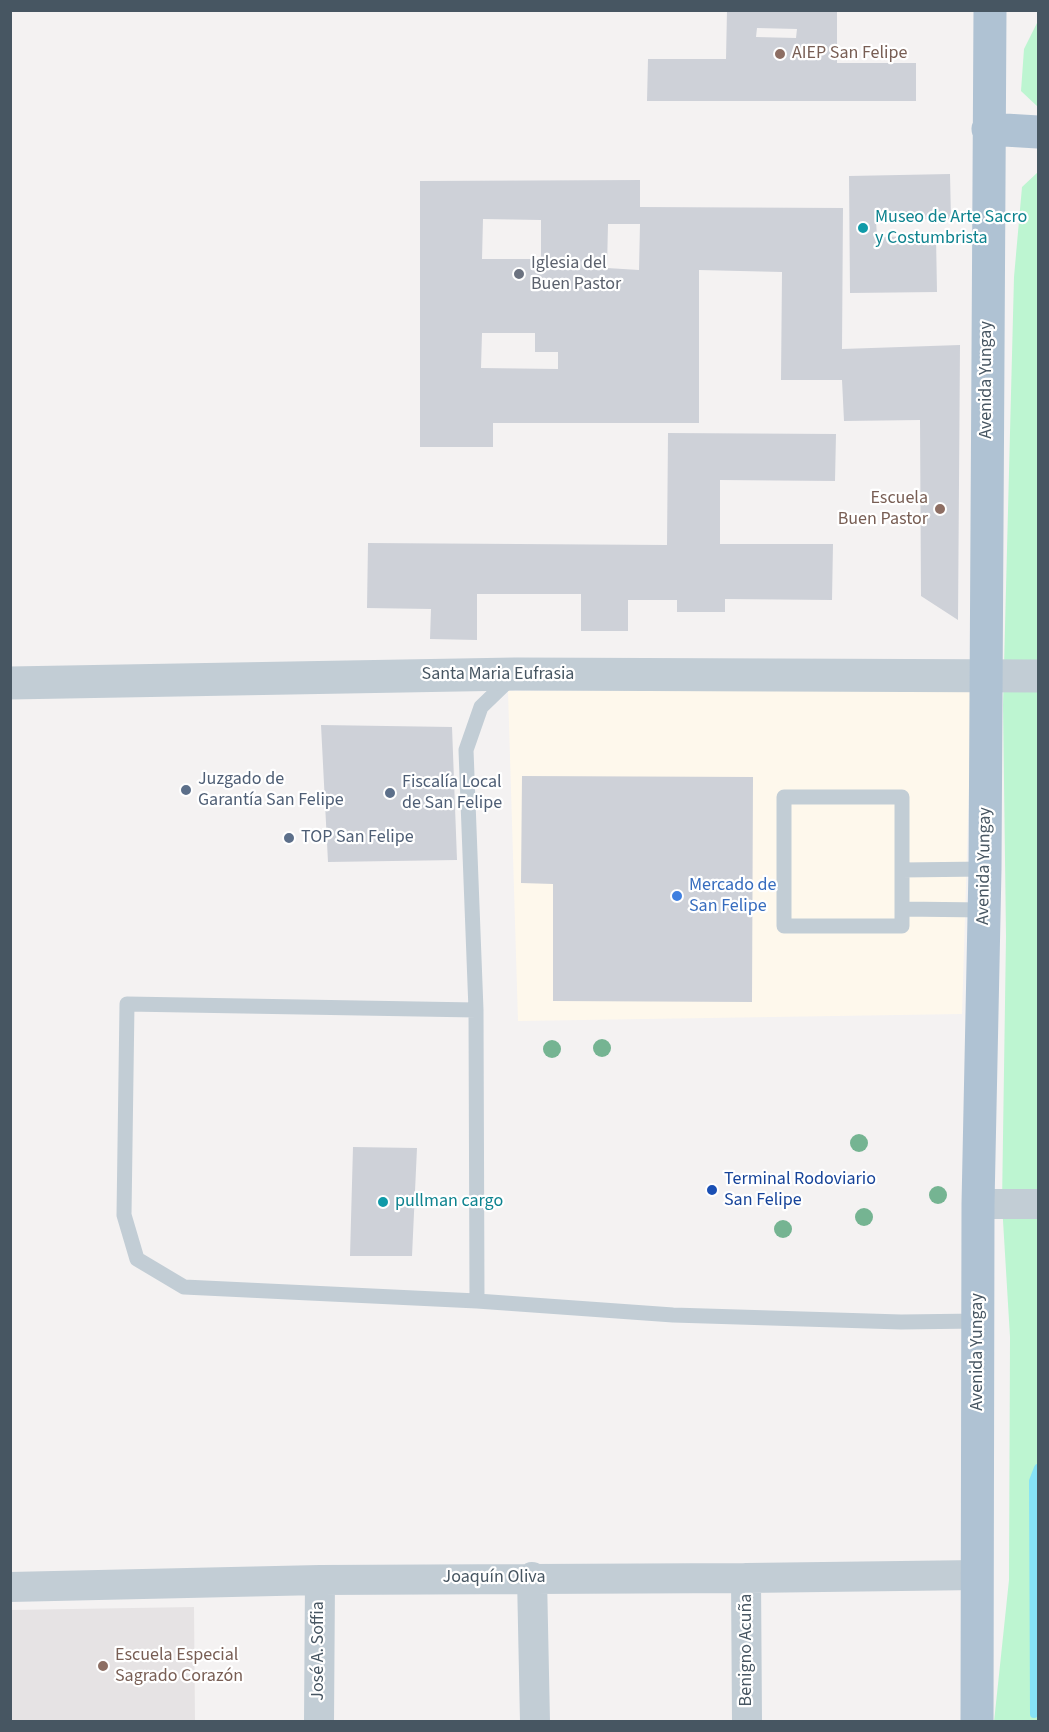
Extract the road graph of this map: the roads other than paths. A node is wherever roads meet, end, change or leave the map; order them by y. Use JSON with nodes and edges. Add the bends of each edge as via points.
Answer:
{"nodes":[{"id":1,"x":990,"y":10,"type":"edge"},
{"id":2,"x":988,"y":129,"type":"junction"},
{"id":3,"x":1038,"y":132,"type":"edge"},
{"id":4,"x":515,"y":674,"type":"junction"},
{"id":5,"x":1038,"y":676,"type":"edge"},
{"id":6,"x":986,"y":677,"type":"junction"},
{"id":7,"x":10,"y":683,"type":"edge"},
{"id":8,"x":986,"y":869,"type":"junction"},
{"id":9,"x":902,"y":870,"type":"junction"},
{"id":10,"x":902,"y":909,"type":"junction"},
{"id":11,"x":985,"y":910,"type":"junction"},
{"id":12,"x":476,"y":1010,"type":"junction"},
{"id":13,"x":978,"y":1204,"type":"junction"},
{"id":14,"x":1038,"y":1204,"type":"edge"},
{"id":15,"x":477,"y":1301,"type":"junction"},
{"id":16,"x":978,"y":1321,"type":"junction"},
{"id":17,"x":978,"y":1575,"type":"junction"},
{"id":18,"x":532,"y":1577,"type":"junction"},
{"id":19,"x":746,"y":1578,"type":"junction"},
{"id":20,"x":320,"y":1580,"type":"junction"},
{"id":21,"x":10,"y":1587,"type":"edge"},
{"id":22,"x":319,"y":1722,"type":"edge"},
{"id":23,"x":535,"y":1722,"type":"edge"},
{"id":24,"x":747,"y":1722,"type":"edge"},
{"id":25,"x":977,"y":1722,"type":"edge"}],
"edges":[{"from":1,"to":2,"type":"main road","name":"Avenida Yungay"},
{"from":2,"to":3,"type":"main road"},
{"from":2,"to":6,"type":"main road","name":"Avenida Yungay"},
{"from":4,"to":6,"type":"street","name":"Santa Maria Eufrasia"},
{"from":4,"to":7,"type":"street","name":"Santa Maria Eufrasia"},
{"from":4,"to":12,"type":"lane","via":[[481,707],[466,750]]},
{"from":5,"to":6,"type":"street","name":"Santa Maria Eufrasia"},
{"from":6,"to":8,"type":"main road","name":"Avenida Yungay"},
{"from":8,"to":9,"type":"lane"},
{"from":8,"to":11,"type":"main road","name":"Avenida Yungay"},
{"from":9,"to":10,"type":"lane"},
{"from":9,"to":10,"type":"lane","via":[[902,796],[784,797],[784,926],[902,926]]},
{"from":10,"to":11,"type":"lane"},
{"from":11,"to":13,"type":"main road","name":"Avenida Yungay"},
{"from":12,"to":15,"type":"lane"},
{"from":12,"to":15,"type":"lane","via":[[127,1004],[124,1215],[137,1259],[184,1287]]},
{"from":13,"to":14,"type":"street"},
{"from":13,"to":16,"type":"main road","name":"Avenida Yungay"},
{"from":15,"to":16,"type":"lane","via":[[673,1315]]},
{"from":16,"to":17,"type":"main road","name":"Avenida Yungay"},
{"from":17,"to":19,"type":"street","name":"Joaquín Oliva"},
{"from":17,"to":25,"type":"main road","name":"Avenida Yungay"},
{"from":18,"to":19,"type":"street","name":"Joaquín Oliva"},
{"from":18,"to":20,"type":"street","name":"Joaquín Oliva"},
{"from":18,"to":23,"type":"street"},
{"from":19,"to":24,"type":"street","name":"Benigno Acuña"},
{"from":20,"to":21,"type":"street","name":"Joaquín Oliva"},
{"from":20,"to":22,"type":"street","name":"José A. Soffia"}]}
